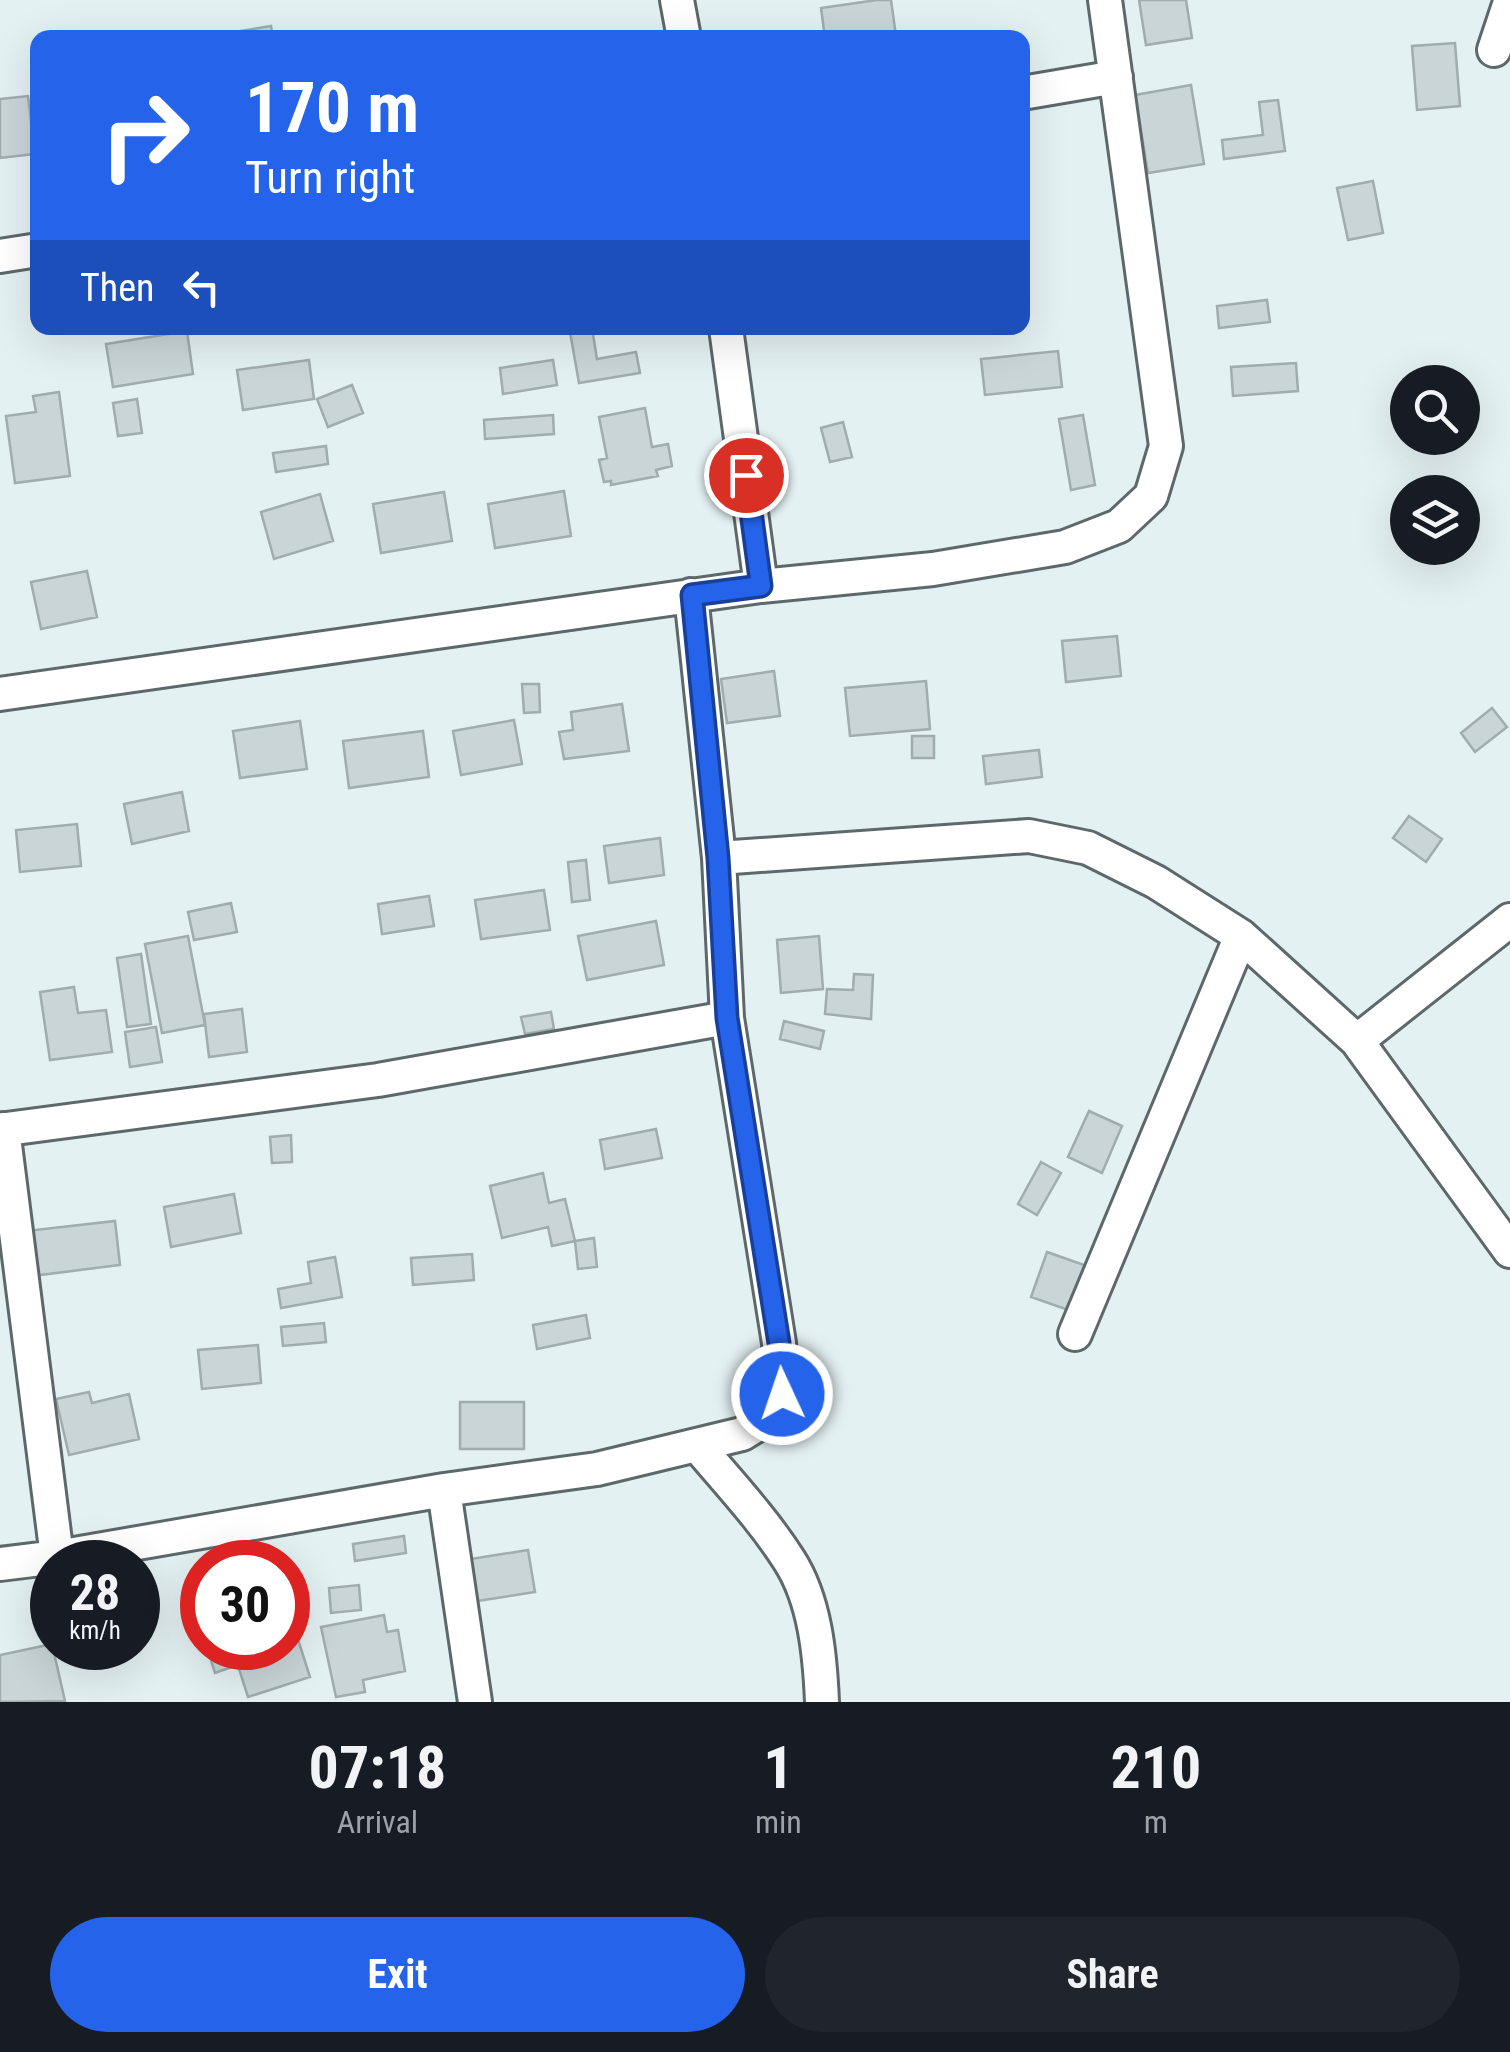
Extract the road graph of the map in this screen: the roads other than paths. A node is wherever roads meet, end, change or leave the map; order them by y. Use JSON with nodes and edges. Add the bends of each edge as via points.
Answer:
{"nodes":[{"id":1,"x":677,"y":0,"type":"edge"},
{"id":2,"x":1104,"y":0,"type":"edge"},
{"id":3,"x":1510,"y":2,"type":"edge"},
{"id":4,"x":683,"y":30,"type":"edge"},
{"id":5,"x":1494,"y":50,"type":"dead end"},
{"id":6,"x":1116,"y":78,"type":"junction"},
{"id":7,"x":1030,"y":93,"type":"edge"},
{"id":8,"x":30,"y":251,"type":"edge"},
{"id":9,"x":0,"y":256,"type":"edge"},
{"id":10,"x":727,"y":335,"type":"edge"},
{"id":11,"x":761,"y":586,"type":"junction"},
{"id":12,"x":692,"y":595,"type":"junction"},
{"id":13,"x":0,"y":694,"type":"edge"},
{"id":14,"x":718,"y":858,"type":"junction"},
{"id":15,"x":1510,"y":920,"type":"edge"},
{"id":16,"x":1241,"y":936,"type":"junction"},
{"id":17,"x":727,"y":1018,"type":"junction"},
{"id":18,"x":1357,"y":1041,"type":"junction"},
{"id":19,"x":1,"y":1130,"type":"edge"},
{"id":20,"x":1510,"y":1251,"type":"edge"},
{"id":21,"x":1076,"y":1334,"type":"dead end"},
{"id":22,"x":696,"y":1445,"type":"junction"},
{"id":23,"x":444,"y":1490,"type":"junction"},
{"id":24,"x":55,"y":1540,"type":"edge"},
{"id":25,"x":159,"y":1540,"type":"edge"},
{"id":26,"x":30,"y":1561,"type":"edge"},
{"id":27,"x":0,"y":1564,"type":"edge"},
{"id":28,"x":475,"y":1702,"type":"edge"},
{"id":29,"x":822,"y":1702,"type":"edge"}],
"edges":[{"from":1,"to":4,"type":"street"},
{"from":2,"to":6,"type":"street"},
{"from":3,"to":5,"type":"street"},
{"from":6,"to":7,"type":"street"},
{"from":6,"to":11,"type":"street","via":[[1166,446],[1151,496],[1119,526],[1065,547],[933,569]]},
{"from":8,"to":9,"type":"street"},
{"from":10,"to":11,"type":"street"},
{"from":11,"to":12,"type":"street"},
{"from":12,"to":13,"type":"street"},
{"from":12,"to":14,"type":"street"},
{"from":14,"to":16,"type":"street","via":[[1029,836],[1088,848]]},
{"from":14,"to":17,"type":"street"},
{"from":15,"to":18,"type":"street"},
{"from":16,"to":18,"type":"street"},
{"from":16,"to":21,"type":"street"},
{"from":17,"to":19,"type":"street","via":[[378,1080]]},
{"from":17,"to":22,"type":"street","via":[[782,1394],[770,1417],[742,1434]]},
{"from":18,"to":20,"type":"street"},
{"from":19,"to":24,"type":"street"},
{"from":22,"to":23,"type":"street","via":[[597,1469]]},
{"from":22,"to":29,"type":"street","via":[[791,1562],[810,1610]]},
{"from":23,"to":25,"type":"street"},
{"from":23,"to":28,"type":"street"},
{"from":26,"to":27,"type":"street"}]}
